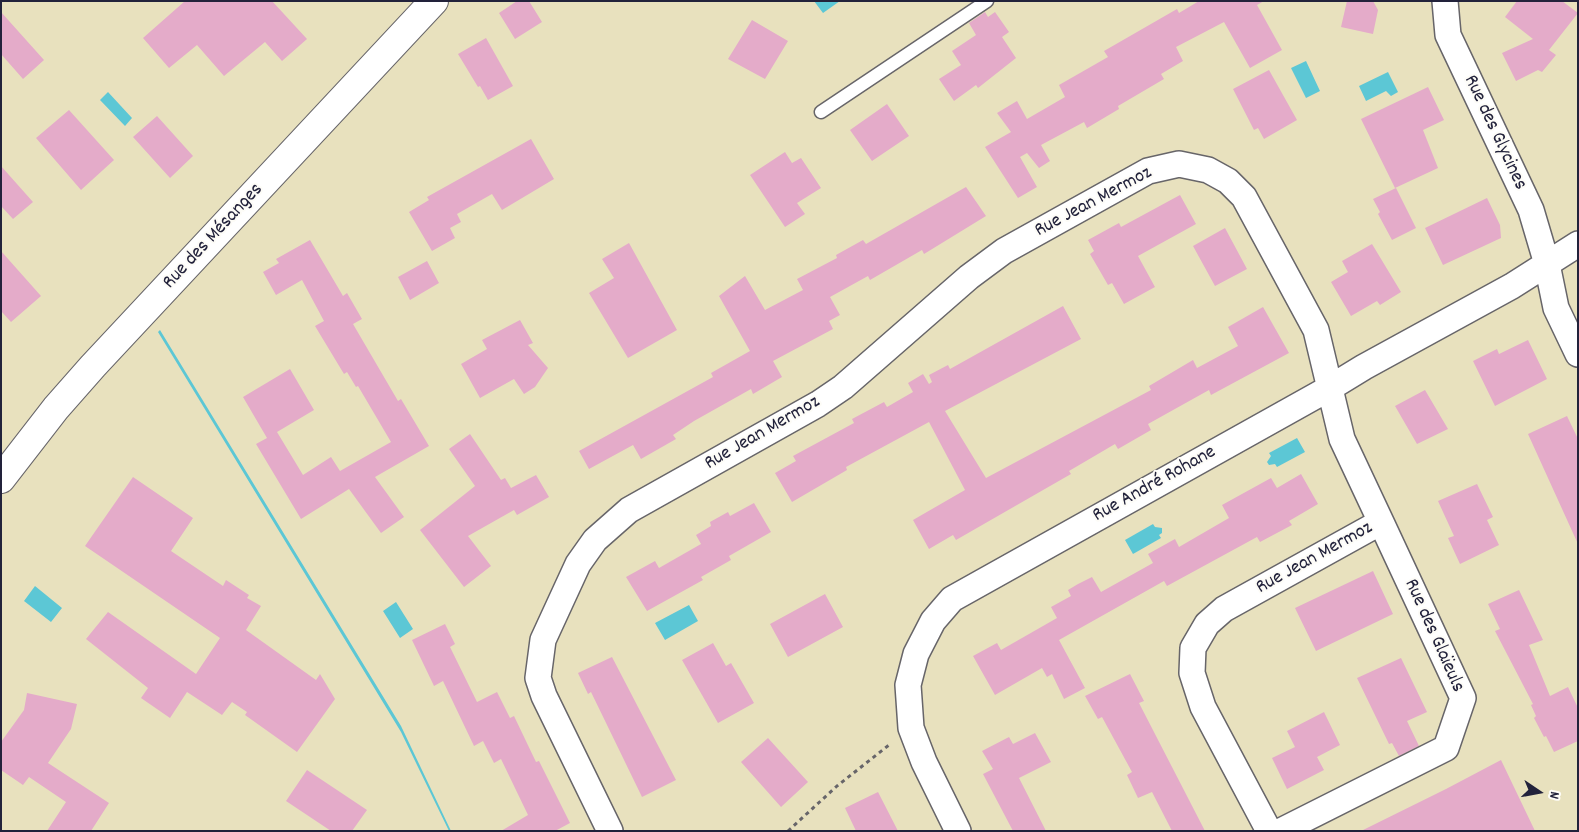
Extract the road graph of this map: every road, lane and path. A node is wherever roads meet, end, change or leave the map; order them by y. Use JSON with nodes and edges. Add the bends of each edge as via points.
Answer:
{"nodes":[{"id":1,"x":434,"y":1,"type":"edge"},
{"id":2,"x":987,"y":1,"type":"edge"},
{"id":3,"x":1445,"y":1,"type":"edge"},
{"id":4,"x":821,"y":112,"type":"dead end"},
{"id":5,"x":1578,"y":244,"type":"edge"},
{"id":6,"x":1547,"y":264,"type":"junction"},
{"id":7,"x":1578,"y":354,"type":"edge"},
{"id":8,"x":1328,"y":389,"type":"junction"},
{"id":9,"x":1,"y":479,"type":"edge"},
{"id":10,"x":1381,"y":522,"type":"junction"},
{"id":11,"x":911,"y":728,"type":"junction"},
{"id":12,"x":610,"y":831,"type":"edge"},
{"id":13,"x":788,"y":831,"type":"edge"},
{"id":14,"x":958,"y":831,"type":"edge"},
{"id":15,"x":1269,"y":831,"type":"edge"},
{"id":16,"x":1281,"y":831,"type":"edge"}],
"edges":[{"from":1,"to":9,"type":"main road","name":"Rue des Mésanges","via":[[62,401]]},
{"from":2,"to":4,"type":"lane"},
{"from":3,"to":6,"type":"street","name":"Rue des Glycines","via":[[1448,35],[1531,210]]},
{"from":5,"to":6,"type":"street","name":"Rue André Rohane"},
{"from":6,"to":7,"type":"street","name":"Rue des Glycines","via":[[1556,308]]},
{"from":6,"to":8,"type":"street","name":"Rue André Rohane"},
{"from":8,"to":10,"type":"street","name":"Rue Jean Mermoz","via":[[1342,439]]},
{"from":8,"to":11,"type":"street","name":"Rue André Rohane","via":[[952,599],[932,621],[916,654],[908,685]]},
{"from":8,"to":12,"type":"street","name":"Rue Jean Mermoz","via":[[1316,330],[1244,197],[1228,181],[1208,170],[1179,164],[1148,171],[1004,251],[968,277],[843,387],[629,510],[595,540],[578,564],[543,640],[538,678]]},
{"from":10,"to":15,"type":"street","name":"Rue Jean Mermoz","via":[[1224,609],[1207,624],[1193,648],[1192,673],[1202,707]]},
{"from":10,"to":16,"type":"street","name":"Rue des Glaïeuls","via":[[1463,698],[1446,748]]},
{"from":11,"to":13,"type":"path","via":[[837,786]]},
{"from":11,"to":14,"type":"street","name":"Rue André Rohane"}]}
